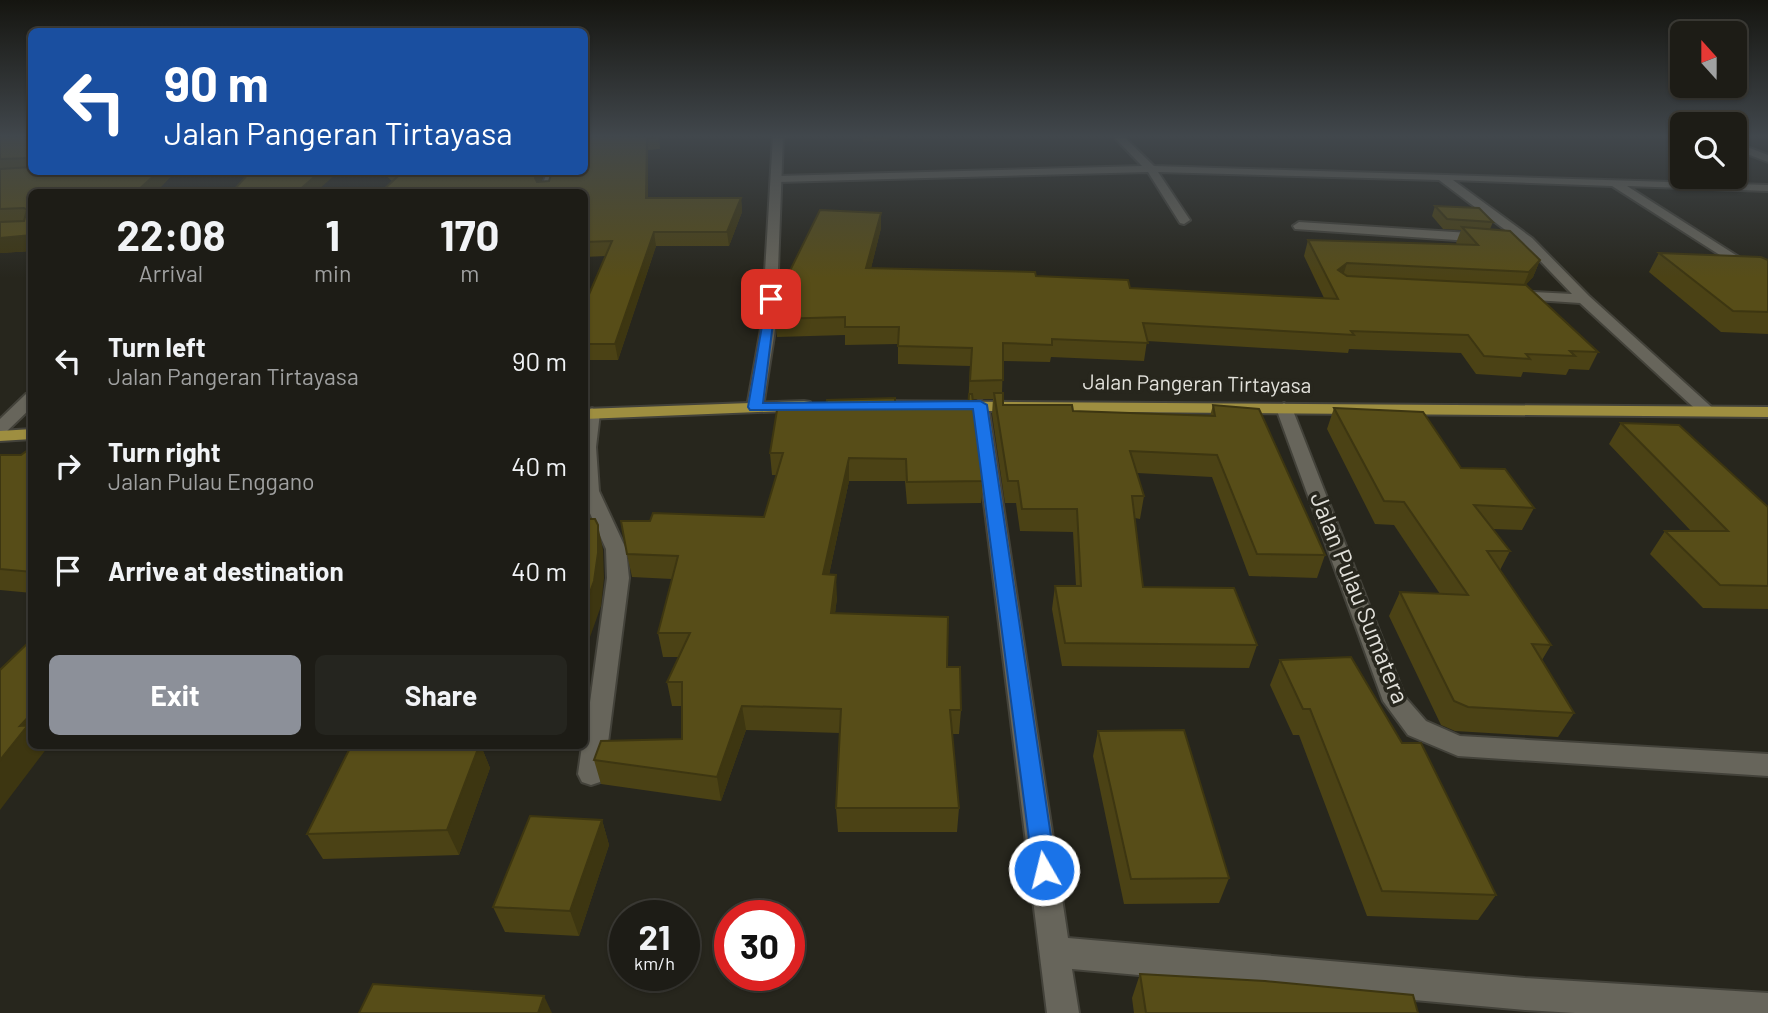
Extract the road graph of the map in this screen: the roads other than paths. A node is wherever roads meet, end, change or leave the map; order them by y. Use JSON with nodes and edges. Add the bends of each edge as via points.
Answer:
{"nodes":[{"id":1,"x":778,"y":183,"type":"edge"},
{"id":2,"x":1160,"y":183,"type":"edge"},
{"id":3,"x":1450,"y":183,"type":"edge"},
{"id":4,"x":1594,"y":183,"type":"edge"},
{"id":5,"x":1615,"y":184,"type":"junction"},
{"id":6,"x":1768,"y":188,"type":"edge"},
{"id":7,"x":1184,"y":220,"type":"dead end"},
{"id":8,"x":1299,"y":226,"type":"dead end"},
{"id":9,"x":1528,"y":241,"type":"junction"},
{"id":10,"x":1755,"y":273,"type":"edge"},
{"id":11,"x":1503,"y":295,"type":"edge"},
{"id":12,"x":1584,"y":299,"type":"junction"},
{"id":13,"x":28,"y":401,"type":"edge"},
{"id":14,"x":980,"y":405,"type":"junction"},
{"id":15,"x":821,"y":406,"type":"edge"},
{"id":16,"x":848,"y":406,"type":"edge"},
{"id":17,"x":755,"y":407,"type":"junction"},
{"id":18,"x":1284,"y":408,"type":"junction"},
{"id":19,"x":1709,"y":412,"type":"junction"},
{"id":20,"x":1768,"y":412,"type":"edge"},
{"id":21,"x":588,"y":413,"type":"edge"},
{"id":22,"x":0,"y":428,"type":"edge"},
{"id":23,"x":28,"y":434,"type":"edge"},
{"id":24,"x":0,"y":436,"type":"edge"},
{"id":25,"x":588,"y":462,"type":"edge"},
{"id":26,"x":1768,"y":765,"type":"edge"},
{"id":27,"x":591,"y":774,"type":"dead end"},
{"id":28,"x":1056,"y":951,"type":"junction"},
{"id":29,"x":1768,"y":1009,"type":"edge"},
{"id":30,"x":1062,"y":1013,"type":"edge"}],
"edges":[{"from":1,"to":17,"type":"street","via":[[769,323]]},
{"from":2,"to":7,"type":"street"},
{"from":3,"to":9,"type":"street"},
{"from":4,"to":5,"type":"street"},
{"from":5,"to":6,"type":"street"},
{"from":5,"to":10,"type":"street"},
{"from":8,"to":9,"type":"street"},
{"from":9,"to":12,"type":"street"},
{"from":11,"to":12,"type":"street"},
{"from":12,"to":19,"type":"street"},
{"from":13,"to":22,"type":"street"},
{"from":14,"to":16,"type":"main road","name":"Jalan Pangeran Tirtayasa"},
{"from":14,"to":18,"type":"main road","name":"Jalan Pangeran Tirtayasa"},
{"from":14,"to":28,"type":"street"},
{"from":15,"to":17,"type":"main road"},
{"from":17,"to":21,"type":"main road"},
{"from":18,"to":19,"type":"main road","name":"Jalan Pangeran Tirtayasa"},
{"from":18,"to":26,"type":"street","name":"Jalan Pulau Sumatera","via":[[1395,701],[1417,728],[1458,746]]},
{"from":19,"to":20,"type":"main road","name":"Jalan Pangeran Tirtayasa"},
{"from":23,"to":24,"type":"main road"},
{"from":25,"to":27,"type":"street","via":[[590,491],[616,548],[618,578]]},
{"from":28,"to":29,"type":"street","via":[[1525,994]]},
{"from":28,"to":30,"type":"street"}]}
